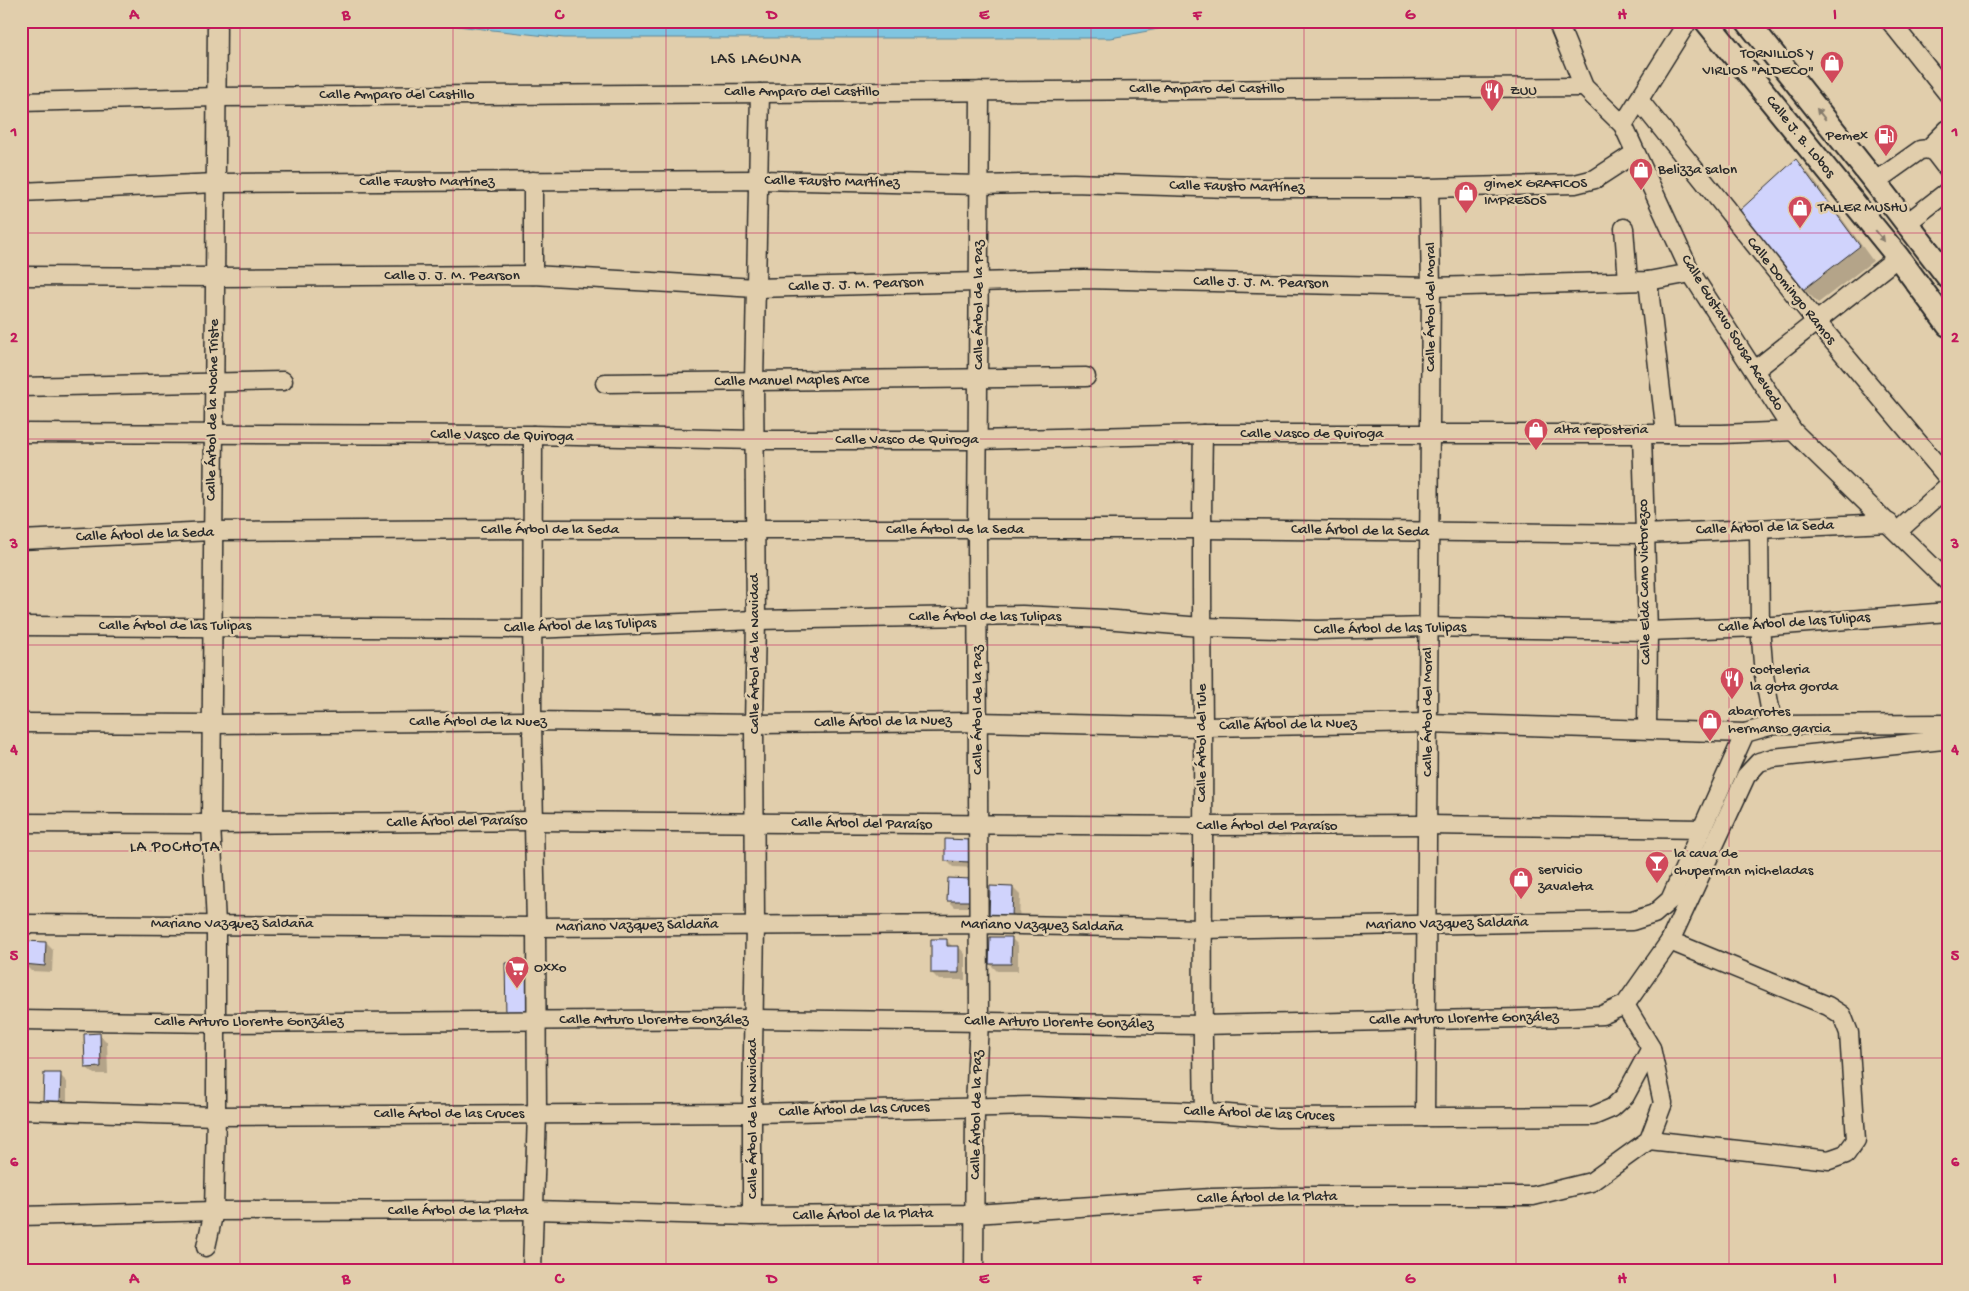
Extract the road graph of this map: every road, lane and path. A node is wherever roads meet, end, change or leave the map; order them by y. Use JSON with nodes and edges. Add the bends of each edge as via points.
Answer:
{"nodes":[{"id":1,"x":217,"y":21,"type":"edge"},
{"id":2,"x":1557,"y":21,"type":"edge"},
{"id":3,"x":1688,"y":21,"type":"edge"},
{"id":4,"x":1706,"y":21,"type":"edge"},
{"id":5,"x":1747,"y":21,"type":"edge"},
{"id":6,"x":1890,"y":21,"type":"edge"},
{"id":7,"x":1584,"y":87,"type":"junction"},
{"id":8,"x":980,"y":91,"type":"junction"},
{"id":9,"x":760,"y":93,"type":"junction"},
{"id":10,"x":1948,"y":94,"type":"edge"},
{"id":11,"x":216,"y":96,"type":"junction"},
{"id":12,"x":1638,"y":100,"type":"junction"},
{"id":13,"x":21,"y":102,"type":"edge"},
{"id":14,"x":1623,"y":125,"type":"junction"},
{"id":15,"x":1948,"y":129,"type":"edge"},
{"id":16,"x":1928,"y":149,"type":"junction"},
{"id":17,"x":1635,"y":153,"type":"junction"},
{"id":18,"x":1948,"y":170,"type":"edge"},
{"id":19,"x":759,"y":180,"type":"junction"},
{"id":20,"x":533,"y":181,"type":"junction"},
{"id":21,"x":1876,"y":182,"type":"junction"},
{"id":22,"x":216,"y":183,"type":"junction"},
{"id":23,"x":979,"y":185,"type":"junction"},
{"id":24,"x":1429,"y":188,"type":"junction"},
{"id":25,"x":1948,"y":191,"type":"edge"},
{"id":26,"x":21,"y":192,"type":"edge"},
{"id":27,"x":1907,"y":223,"type":"junction"},
{"id":28,"x":1624,"y":228,"type":"dead end"},
{"id":29,"x":1898,"y":257,"type":"junction"},
{"id":30,"x":1691,"y":274,"type":"junction"},
{"id":31,"x":21,"y":276,"type":"edge"},
{"id":32,"x":533,"y":276,"type":"junction"},
{"id":33,"x":215,"y":277,"type":"junction"},
{"id":34,"x":1948,"y":277,"type":"edge"},
{"id":35,"x":1628,"y":281,"type":"junction"},
{"id":36,"x":1648,"y":281,"type":"junction"},
{"id":37,"x":979,"y":282,"type":"junction"},
{"id":38,"x":1432,"y":287,"type":"junction"},
{"id":39,"x":756,"y":288,"type":"junction"},
{"id":40,"x":1816,"y":321,"type":"junction"},
{"id":41,"x":1948,"y":325,"type":"edge"},
{"id":42,"x":1755,"y":370,"type":"junction"},
{"id":43,"x":1086,"y":377,"type":"dead end"},
{"id":44,"x":979,"y":379,"type":"junction"},
{"id":45,"x":283,"y":381,"type":"dead end"},
{"id":46,"x":215,"y":382,"type":"junction"},
{"id":47,"x":754,"y":382,"type":"junction"},
{"id":48,"x":605,"y":383,"type":"dead end"},
{"id":49,"x":21,"y":387,"type":"edge"},
{"id":50,"x":1793,"y":431,"type":"junction"},
{"id":51,"x":21,"y":433,"type":"edge"},
{"id":52,"x":214,"y":434,"type":"junction"},
{"id":53,"x":1202,"y":434,"type":"junction"},
{"id":54,"x":1430,"y":434,"type":"junction"},
{"id":55,"x":1666,"y":434,"type":"junction"},
{"id":56,"x":533,"y":435,"type":"junction"},
{"id":57,"x":1642,"y":435,"type":"junction"},
{"id":58,"x":754,"y":440,"type":"junction"},
{"id":59,"x":978,"y":440,"type":"junction"},
{"id":60,"x":1948,"y":478,"type":"edge"},
{"id":61,"x":1948,"y":486,"type":"edge"},
{"id":62,"x":1893,"y":527,"type":"junction"},
{"id":63,"x":1200,"y":529,"type":"junction"},
{"id":64,"x":1759,"y":529,"type":"junction"},
{"id":65,"x":534,"y":530,"type":"junction"},
{"id":66,"x":755,"y":530,"type":"junction"},
{"id":67,"x":977,"y":530,"type":"junction"},
{"id":68,"x":212,"y":531,"type":"junction"},
{"id":69,"x":1430,"y":532,"type":"junction"},
{"id":70,"x":1644,"y":534,"type":"junction"},
{"id":71,"x":21,"y":540,"type":"edge"},
{"id":72,"x":1948,"y":582,"type":"edge"},
{"id":73,"x":1948,"y":612,"type":"edge"},
{"id":74,"x":978,"y":616,"type":"junction"},
{"id":75,"x":756,"y":620,"type":"junction"},
{"id":76,"x":21,"y":626,"type":"edge"},
{"id":77,"x":212,"y":626,"type":"junction"},
{"id":78,"x":1201,"y":627,"type":"junction"},
{"id":79,"x":1428,"y":627,"type":"junction"},
{"id":80,"x":1760,"y":627,"type":"junction"},
{"id":81,"x":532,"y":629,"type":"junction"},
{"id":82,"x":1648,"y":631,"type":"junction"},
{"id":83,"x":532,"y":722,"type":"junction"},
{"id":84,"x":978,"y":722,"type":"junction"},
{"id":85,"x":21,"y":723,"type":"edge"},
{"id":86,"x":1428,"y":723,"type":"junction"},
{"id":87,"x":212,"y":724,"type":"junction"},
{"id":88,"x":754,"y":724,"type":"junction"},
{"id":89,"x":1948,"y":724,"type":"edge"},
{"id":90,"x":1773,"y":725,"type":"junction"},
{"id":91,"x":1203,"y":727,"type":"junction"},
{"id":92,"x":1647,"y":729,"type":"junction"},
{"id":93,"x":1745,"y":732,"type":"junction"},
{"id":94,"x":1948,"y":736,"type":"edge"},
{"id":95,"x":534,"y":821,"type":"junction"},
{"id":96,"x":754,"y":822,"type":"junction"},
{"id":97,"x":21,"y":823,"type":"edge"},
{"id":98,"x":210,"y":824,"type":"junction"},
{"id":99,"x":979,"y":825,"type":"junction"},
{"id":100,"x":1427,"y":825,"type":"junction"},
{"id":101,"x":1202,"y":826,"type":"junction"},
{"id":102,"x":1702,"y":829,"type":"junction"},
{"id":103,"x":21,"y":924,"type":"edge"},
{"id":104,"x":216,"y":924,"type":"junction"},
{"id":105,"x":755,"y":924,"type":"junction"},
{"id":106,"x":979,"y":924,"type":"junction"},
{"id":107,"x":1426,"y":924,"type":"junction"},
{"id":108,"x":536,"y":927,"type":"junction"},
{"id":109,"x":1202,"y":929,"type":"junction"},
{"id":110,"x":1670,"y":941,"type":"junction"},
{"id":111,"x":1625,"y":1005,"type":"junction"},
{"id":112,"x":754,"y":1019,"type":"junction"},
{"id":113,"x":21,"y":1020,"type":"edge"},
{"id":114,"x":1426,"y":1020,"type":"junction"},
{"id":115,"x":537,"y":1021,"type":"junction"},
{"id":116,"x":979,"y":1021,"type":"junction"},
{"id":117,"x":216,"y":1023,"type":"junction"},
{"id":118,"x":1202,"y":1025,"type":"junction"},
{"id":119,"x":1651,"y":1048,"type":"junction"},
{"id":120,"x":975,"y":1106,"type":"junction"},
{"id":121,"x":21,"y":1110,"type":"edge"},
{"id":122,"x":1204,"y":1112,"type":"junction"},
{"id":123,"x":752,"y":1113,"type":"junction"},
{"id":124,"x":537,"y":1114,"type":"junction"},
{"id":125,"x":216,"y":1116,"type":"junction"},
{"id":126,"x":1425,"y":1117,"type":"junction"},
{"id":127,"x":1649,"y":1140,"type":"junction"},
{"id":128,"x":535,"y":1210,"type":"junction"},
{"id":129,"x":214,"y":1211,"type":"junction"},
{"id":130,"x":976,"y":1214,"type":"junction"},
{"id":131,"x":21,"y":1216,"type":"edge"},
{"id":132,"x":752,"y":1216,"type":"junction"},
{"id":133,"x":206,"y":1247,"type":"dead end"},
{"id":134,"x":532,"y":1270,"type":"edge"},
{"id":135,"x":974,"y":1270,"type":"edge"}],
"edges":[{"from":1,"to":11,"type":"street","name":"Calle Árbol de la Noche Triste"},
{"from":2,"to":7,"type":"street","name":"Calle Gustavo Sousa Acevedo"},
{"from":3,"to":12,"type":"street"},
{"from":4,"to":29,"type":"main road","name":"Calle J. B. Lobos","one_way":true},
{"from":21,"to":5,"type":"main road","name":"Calle J. B. Lobos","one_way":true},
{"from":6,"to":10,"type":"street"},
{"from":7,"to":8,"type":"street","name":"Calle Amparo del Castillo"},
{"from":7,"to":14,"type":"street","name":"Calle Gustavo Sousa Acevedo"},
{"from":8,"to":9,"type":"street","name":"Calle Amparo del Castillo"},
{"from":8,"to":23,"type":"street","name":"Calle Árbol de la Paz"},
{"from":9,"to":11,"type":"street","name":"Calle Amparo del Castillo"},
{"from":9,"to":19,"type":"street","name":"Calle Árbol de la Navidad"},
{"from":11,"to":13,"type":"street","name":"Calle Amparo del Castillo"},
{"from":11,"to":22,"type":"street","name":"Calle Árbol de la Noche Triste"},
{"from":12,"to":14,"type":"street"},
{"from":12,"to":40,"type":"street","name":"Calle Domingo Ramos"},
{"from":14,"to":17,"type":"street","name":"Calle Gustavo Sousa Acevedo"},
{"from":15,"to":16,"type":"street"},
{"from":16,"to":18,"type":"street"},
{"from":16,"to":21,"type":"street","via":[[1920,150]]},
{"from":17,"to":24,"type":"street","name":"Calle Fausto Martínez","via":[[1595,179],[1575,184]]},
{"from":17,"to":30,"type":"street","name":"Calle Gustavo Sousa Acevedo"},
{"from":19,"to":20,"type":"street","name":"Calle Fausto Martínez"},
{"from":19,"to":23,"type":"street","name":"Calle Fausto Martínez"},
{"from":19,"to":39,"type":"street","name":"Calle Árbol de la Navidad"},
{"from":20,"to":22,"type":"street","name":"Calle Fausto Martínez"},
{"from":20,"to":32,"type":"street"},
{"from":21,"to":27,"type":"main road","name":"Calle J. B. Lobos"},
{"from":22,"to":26,"type":"street","name":"Calle Fausto Martínez"},
{"from":22,"to":33,"type":"street","name":"Calle Árbol de la Noche Triste"},
{"from":23,"to":24,"type":"street","name":"Calle Fausto Martínez","via":[[1072,183],[1228,188]]},
{"from":23,"to":37,"type":"street","name":"Calle Árbol de la Paz"},
{"from":24,"to":38,"type":"street","name":"Calle Árbol del Moral"},
{"from":25,"to":27,"type":"street"},
{"from":27,"to":34,"type":"main road","name":"Calle J. B. Lobos"},
{"from":28,"to":35,"type":"street"},
{"from":29,"to":40,"type":"street"},
{"from":29,"to":41,"type":"main road","name":"Calle J. B. Lobos"},
{"from":30,"to":36,"type":"street","name":"Calle J. J. M. Pearson"},
{"from":30,"to":42,"type":"street","name":"Calle Gustavo Sousa Acevedo"},
{"from":31,"to":33,"type":"street","name":"Calle J. J. M. Pearson"},
{"from":32,"to":33,"type":"street","name":"Calle J. J. M. Pearson"},
{"from":32,"to":39,"type":"street","name":"Calle J. J. M. Pearson"},
{"from":33,"to":46,"type":"street","name":"Calle Árbol de la Noche Triste"},
{"from":35,"to":36,"type":"street","name":"Calle J. J. M. Pearson"},
{"from":35,"to":38,"type":"street","name":"Calle J. J. M. Pearson"},
{"from":36,"to":55,"type":"street"},
{"from":37,"to":38,"type":"street","name":"Calle J. J. M. Pearson","via":[[1084,279]]},
{"from":37,"to":39,"type":"street","name":"Calle J. J. M. Pearson"},
{"from":37,"to":44,"type":"street","name":"Calle Árbol de la Paz"},
{"from":38,"to":54,"type":"street","name":"Calle Árbol del Moral"},
{"from":39,"to":47,"type":"street","name":"Calle Árbol de la Navidad"},
{"from":40,"to":42,"type":"street"},
{"from":40,"to":60,"type":"street","name":"Calle Domingo Ramos"},
{"from":42,"to":50,"type":"street","name":"Calle Gustavo Sousa Acevedo"},
{"from":43,"to":44,"type":"street","name":"Calle Manuel Maples Arce"},
{"from":44,"to":47,"type":"street","name":"Calle Manuel Maples Arce"},
{"from":44,"to":59,"type":"street","name":"Calle Árbol de la Paz"},
{"from":45,"to":46,"type":"street"},
{"from":46,"to":49,"type":"street"},
{"from":46,"to":52,"type":"street","name":"Calle Árbol de la Noche Triste"},
{"from":47,"to":48,"type":"street","name":"Calle Manuel Maples Arce"},
{"from":47,"to":58,"type":"street","name":"Calle Árbol de la Navidad"},
{"from":50,"to":55,"type":"street","name":"Calle Vasco de Quiroga"},
{"from":50,"to":62,"type":"street","name":"Calle Gustavo Sousa Acevedo"},
{"from":51,"to":52,"type":"street","name":"Calle Vasco de Quiroga"},
{"from":52,"to":56,"type":"street","name":"Calle Vasco de Quiroga"},
{"from":52,"to":68,"type":"street","name":"Calle Árbol de la Noche Triste"},
{"from":53,"to":54,"type":"street","name":"Calle Vasco de Quiroga"},
{"from":53,"to":59,"type":"street","name":"Calle Vasco de Quiroga"},
{"from":53,"to":63,"type":"street","name":"Calle Árbol del Tule"},
{"from":54,"to":57,"type":"street","name":"Calle Vasco de Quiroga"},
{"from":54,"to":69,"type":"street","name":"Calle Árbol del Moral"},
{"from":55,"to":57,"type":"street","name":"Calle Vasco de Quiroga"},
{"from":56,"to":58,"type":"street","name":"Calle Vasco de Quiroga"},
{"from":56,"to":65,"type":"street"},
{"from":57,"to":70,"type":"street","name":"Calle Elda Cano Victorezco"},
{"from":58,"to":59,"type":"street","name":"Calle Vasco de Quiroga"},
{"from":58,"to":66,"type":"street","name":"Calle Árbol de la Navidad"},
{"from":59,"to":67,"type":"street","name":"Calle Árbol de la Paz"},
{"from":61,"to":62,"type":"street"},
{"from":62,"to":64,"type":"street","name":"Calle Árbol de la Seda"},
{"from":62,"to":72,"type":"street","name":"Calle Gustavo Sousa Acevedo"},
{"from":63,"to":67,"type":"street","name":"Calle Árbol de la Seda"},
{"from":63,"to":69,"type":"street","name":"Calle Árbol de la Seda"},
{"from":63,"to":78,"type":"street","name":"Calle Árbol del Tule"},
{"from":64,"to":70,"type":"street","name":"Calle Árbol de la Seda"},
{"from":64,"to":80,"type":"street"},
{"from":65,"to":66,"type":"street","name":"Calle Árbol de la Seda"},
{"from":65,"to":68,"type":"street","name":"Calle Árbol de la Seda"},
{"from":65,"to":81,"type":"street"},
{"from":66,"to":67,"type":"street","name":"Calle Árbol de la Seda"},
{"from":66,"to":75,"type":"street","name":"Calle Árbol de la Navidad"},
{"from":67,"to":74,"type":"street","name":"Calle Árbol de la Paz"},
{"from":68,"to":71,"type":"street","name":"Calle Árbol de la Seda"},
{"from":68,"to":77,"type":"street","name":"Calle Árbol de la Noche Triste"},
{"from":69,"to":70,"type":"street","name":"Calle Árbol de la Seda"},
{"from":69,"to":79,"type":"street","name":"Calle Árbol del Moral"},
{"from":70,"to":82,"type":"street","name":"Calle Elda Cano Victorezco"},
{"from":73,"to":80,"type":"street","name":"Calle Árbol de las Tulipas"},
{"from":74,"to":75,"type":"street","name":"Calle Árbol de las Tulipas"},
{"from":74,"to":78,"type":"street","name":"Calle Árbol de las Tulipas","via":[[1104,619]]},
{"from":74,"to":84,"type":"street","name":"Calle Árbol de la Paz"},
{"from":75,"to":81,"type":"street","name":"Calle Árbol de las Tulipas"},
{"from":75,"to":88,"type":"street","name":"Calle Árbol de la Navidad"},
{"from":76,"to":77,"type":"street","name":"Calle Árbol de las Tulipas"},
{"from":77,"to":81,"type":"street","name":"Calle Árbol de las Tulipas"},
{"from":77,"to":87,"type":"street","name":"Calle Árbol de la Noche Triste"},
{"from":78,"to":79,"type":"street","name":"Calle Árbol de las Tulipas","via":[[1318,630]]},
{"from":78,"to":91,"type":"street","name":"Calle Árbol del Tule"},
{"from":79,"to":82,"type":"street","name":"Calle Árbol de las Tulipas"},
{"from":79,"to":86,"type":"street","name":"Calle Árbol del Moral"},
{"from":80,"to":82,"type":"street","name":"Calle Árbol de las Tulipas"},
{"from":80,"to":90,"type":"street"},
{"from":81,"to":83,"type":"street"},
{"from":82,"to":92,"type":"street","name":"Calle Elda Cano Victorezco"},
{"from":83,"to":87,"type":"street","name":"Calle Árbol de la Nuez"},
{"from":83,"to":88,"type":"street","name":"Calle Árbol de la Nuez"},
{"from":83,"to":95,"type":"street"},
{"from":84,"to":88,"type":"street","name":"Calle Árbol de la Nuez"},
{"from":84,"to":91,"type":"street","name":"Calle Árbol de la Nuez"},
{"from":84,"to":99,"type":"street","name":"Calle Árbol de la Paz"},
{"from":85,"to":87,"type":"street","name":"Calle Árbol de la Nuez"},
{"from":86,"to":91,"type":"street","name":"Calle Árbol de la Nuez"},
{"from":86,"to":92,"type":"street","name":"Calle Árbol de la Nuez"},
{"from":86,"to":100,"type":"street","name":"Calle Árbol del Moral"},
{"from":87,"to":98,"type":"street","name":"Calle Árbol de la Noche Triste"},
{"from":88,"to":96,"type":"street","name":"Calle Árbol de la Navidad"},
{"from":89,"to":90,"type":"street"},
{"from":90,"to":93,"type":"street"},
{"from":91,"to":101,"type":"street","name":"Calle Árbol del Tule"},
{"from":92,"to":93,"type":"street","name":"Calle Árbol de la Nuez"},
{"from":93,"to":102,"type":"street","name":"Mariano Vazquez Saldaña"},
{"from":94,"to":110,"type":"street","via":[[1943,740],[1759,762],[1746,776]]},
{"from":95,"to":96,"type":"street","name":"Calle Árbol del Paraíso"},
{"from":95,"to":98,"type":"street","name":"Calle Árbol del Paraíso"},
{"from":95,"to":108,"type":"street"},
{"from":96,"to":99,"type":"street","name":"Calle Árbol del Paraíso"},
{"from":96,"to":105,"type":"street","name":"Calle Árbol de la Navidad"},
{"from":97,"to":98,"type":"street","name":"Calle Árbol del Paraíso"},
{"from":98,"to":104,"type":"street","name":"Calle Árbol de la Noche Triste"},
{"from":99,"to":101,"type":"street","name":"Calle Árbol del Paraíso"},
{"from":99,"to":106,"type":"street","name":"Calle Árbol de la Paz"},
{"from":100,"to":101,"type":"street","name":"Calle Árbol del Paraíso"},
{"from":100,"to":102,"type":"street","name":"Calle Árbol del Paraíso"},
{"from":100,"to":107,"type":"street","name":"Calle Árbol del Moral"},
{"from":101,"to":109,"type":"street","name":"Calle Árbol del Tule"},
{"from":102,"to":107,"type":"street","name":"Mariano Vazquez Saldaña","via":[[1670,900],[1654,914],[1632,921]]},
{"from":103,"to":104,"type":"street","name":"Mariano Vazquez Saldaña"},
{"from":104,"to":108,"type":"street","name":"Mariano Vazquez Saldaña"},
{"from":104,"to":117,"type":"street","name":"Calle Árbol de la Noche Triste"},
{"from":105,"to":106,"type":"street","name":"Mariano Vazquez Saldaña"},
{"from":105,"to":108,"type":"street","name":"Mariano Vazquez Saldaña"},
{"from":105,"to":112,"type":"street","name":"Calle Árbol de la Navidad"},
{"from":106,"to":109,"type":"street","name":"Mariano Vazquez Saldaña"},
{"from":106,"to":116,"type":"street","name":"Calle Árbol de la Paz"},
{"from":107,"to":109,"type":"street","name":"Mariano Vazquez Saldaña"},
{"from":107,"to":114,"type":"street","name":"Calle Árbol del Moral"},
{"from":108,"to":115,"type":"street"},
{"from":109,"to":118,"type":"street","name":"Calle Árbol del Tule"},
{"from":110,"to":111,"type":"street"},
{"from":110,"to":127,"type":"street","via":[[1828,1006],[1842,1015],[1849,1033],[1856,1140],[1846,1154],[1829,1160]]},
{"from":111,"to":114,"type":"street","name":"Calle Arturo Llorente González","via":[[1602,1015],[1577,1017]]},
{"from":111,"to":119,"type":"street"},
{"from":112,"to":115,"type":"street","name":"Calle Arturo Llorente González"},
{"from":112,"to":116,"type":"street","name":"Calle Arturo Llorente González"},
{"from":112,"to":123,"type":"street","name":"Calle Árbol de la Navidad"},
{"from":113,"to":117,"type":"street","name":"Calle Arturo Llorente González"},
{"from":114,"to":118,"type":"street","name":"Calle Arturo Llorente González"},
{"from":114,"to":126,"type":"street","name":"Calle Árbol del Moral"},
{"from":115,"to":117,"type":"street","name":"Calle Arturo Llorente González"},
{"from":115,"to":124,"type":"street"},
{"from":116,"to":118,"type":"street","name":"Calle Arturo Llorente González"},
{"from":116,"to":120,"type":"street","name":"Calle Árbol de la Paz"},
{"from":117,"to":125,"type":"street","name":"Calle Árbol de la Noche Triste"},
{"from":118,"to":122,"type":"street","name":"Calle Árbol del Tule"},
{"from":119,"to":126,"type":"street","name":"Calle Árbol de las Cruces","via":[[1625,1096],[1612,1108],[1593,1116]]},
{"from":119,"to":127,"type":"street","via":[[1663,1103]]},
{"from":120,"to":122,"type":"street","name":"Calle Árbol de las Cruces"},
{"from":120,"to":123,"type":"street","name":"Calle Árbol de las Cruces"},
{"from":120,"to":130,"type":"street","name":"Calle Árbol de la Paz"},
{"from":121,"to":125,"type":"street","name":"Calle Árbol de las Cruces"},
{"from":122,"to":126,"type":"street","name":"Calle Árbol de las Cruces","via":[[1278,1118]]},
{"from":123,"to":124,"type":"street","name":"Calle Árbol de las Cruces"},
{"from":123,"to":132,"type":"street","name":"Calle Árbol de la Navidad"},
{"from":124,"to":125,"type":"street","name":"Calle Árbol de las Cruces"},
{"from":124,"to":128,"type":"street"},
{"from":125,"to":129,"type":"street","name":"Calle Árbol de la Noche Triste"},
{"from":127,"to":130,"type":"street","name":"Calle Árbol de la Plata","via":[[1591,1182],[1533,1196],[1211,1198]]},
{"from":128,"to":129,"type":"street","name":"Calle Árbol de la Plata"},
{"from":128,"to":132,"type":"street","name":"Calle Árbol de la Plata"},
{"from":128,"to":134,"type":"street"},
{"from":129,"to":131,"type":"street","name":"Calle Árbol de la Plata"},
{"from":129,"to":133,"type":"street","name":"Calle Árbol de la Noche Triste"},
{"from":130,"to":132,"type":"street","name":"Calle Árbol de la Plata"},
{"from":130,"to":135,"type":"street","name":"Calle Árbol de la Paz"}]}
